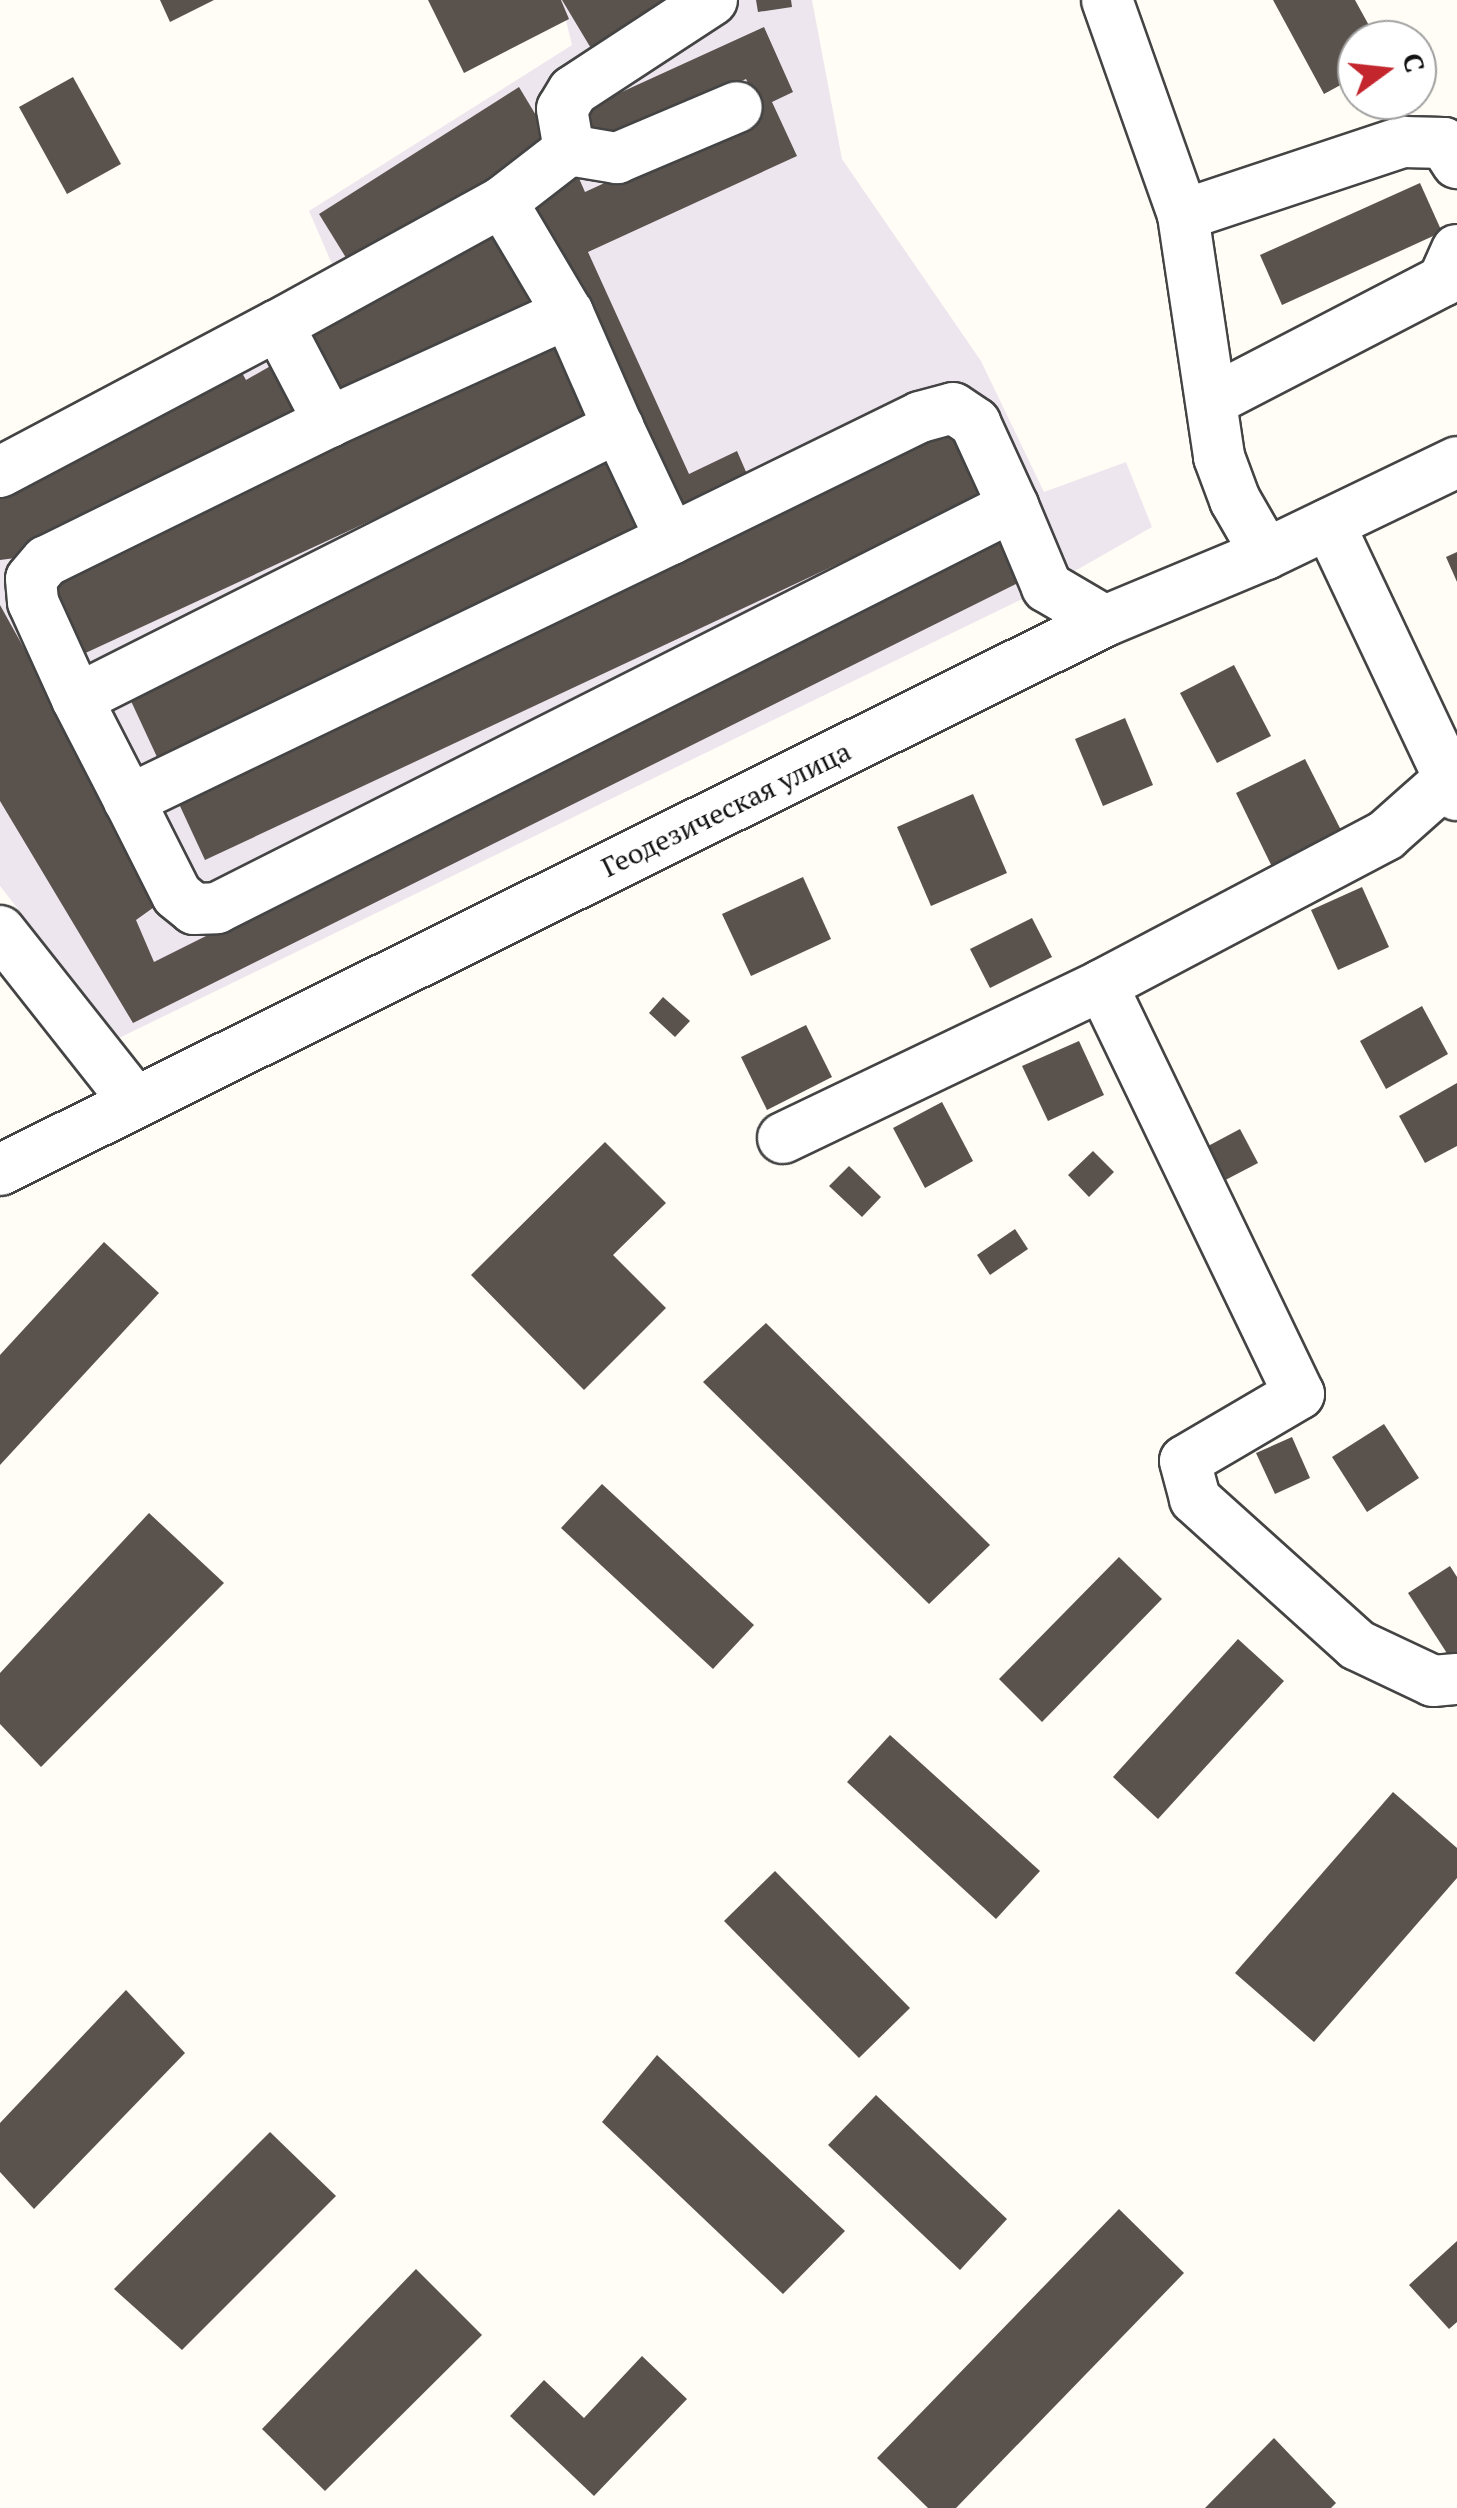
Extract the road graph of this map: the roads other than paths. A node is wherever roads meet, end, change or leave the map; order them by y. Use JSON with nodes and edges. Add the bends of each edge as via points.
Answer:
{"nodes":[{"id":1,"x":712,"y":0,"type":"edge"},
{"id":2,"x":1107,"y":0,"type":"edge"},
{"id":3,"x":737,"y":107,"type":"dead end"},
{"id":4,"x":569,"y":150,"type":"junction"},
{"id":5,"x":1457,"y":163,"type":"edge"},
{"id":6,"x":502,"y":202,"type":"junction"},
{"id":7,"x":1183,"y":216,"type":"junction"},
{"id":8,"x":1457,"y":250,"type":"edge"},
{"id":9,"x":568,"y":313,"type":"junction"},
{"id":10,"x":278,"y":325,"type":"junction"},
{"id":11,"x":1214,"y":400,"type":"junction"},
{"id":12,"x":330,"y":422,"type":"junction"},
{"id":13,"x":618,"y":427,"type":"junction"},
{"id":14,"x":1457,"y":462,"type":"edge"},
{"id":15,"x":0,"y":472,"type":"edge"},
{"id":16,"x":1013,"y":506,"type":"junction"},
{"id":17,"x":1329,"y":524,"type":"junction"},
{"id":18,"x":671,"y":539,"type":"junction"},
{"id":19,"x":1266,"y":554,"type":"junction"},
{"id":20,"x":1106,"y":621,"type":"junction"},
{"id":21,"x":77,"y":699,"type":"junction"},
{"id":22,"x":1454,"y":781,"type":"edge"},
{"id":23,"x":128,"y":800,"type":"junction"},
{"id":24,"x":0,"y":931,"type":"edge"},
{"id":25,"x":1102,"y":985,"type":"junction"},
{"id":26,"x":135,"y":1102,"type":"junction"},
{"id":27,"x":783,"y":1138,"type":"dead end"},
{"id":28,"x":0,"y":1170,"type":"edge"},
{"id":29,"x":1457,"y":1679,"type":"edge"}],
"edges":[{"from":1,"to":4,"type":"street","via":[[574,91],[562,108]]},
{"from":2,"to":7,"type":"street"},
{"from":3,"to":4,"type":"street","via":[[616,158]]},
{"from":4,"to":6,"type":"street"},
{"from":5,"to":7,"type":"street","via":[[1444,144],[1402,142]]},
{"from":6,"to":9,"type":"street"},
{"from":6,"to":10,"type":"street"},
{"from":7,"to":11,"type":"street"},
{"from":8,"to":11,"type":"street","via":[[1443,281]]},
{"from":9,"to":12,"type":"street"},
{"from":9,"to":13,"type":"street"},
{"from":10,"to":12,"type":"street"},
{"from":10,"to":15,"type":"street"},
{"from":11,"to":19,"type":"street","via":[[1219,457],[1234,500]]},
{"from":12,"to":21,"type":"street","via":[[46,561],[30,579],[33,602]]},
{"from":13,"to":18,"type":"street"},
{"from":13,"to":21,"type":"street"},
{"from":14,"to":17,"type":"street","name":"Геодезическая улица"},
{"from":16,"to":18,"type":"street","via":[[974,423],[953,408],[920,417]]},
{"from":16,"to":20,"type":"street","via":[[1046,587]]},
{"from":16,"to":23,"type":"street","via":[[217,908],[194,909],[177,895]]},
{"from":17,"to":19,"type":"street","name":"Геодезическая улица"},
{"from":17,"to":22,"type":"street"},
{"from":18,"to":23,"type":"street"},
{"from":19,"to":20,"type":"street","name":"Геодезическая улица"},
{"from":20,"to":26,"type":"street","name":"Геодезическая улица"},
{"from":21,"to":23,"type":"street"},
{"from":22,"to":25,"type":"street","via":[[1386,834]]},
{"from":24,"to":26,"type":"street"},
{"from":25,"to":27,"type":"street"},
{"from":25,"to":29,"type":"street","via":[[1299,1394],[1185,1461],[1195,1499],[1357,1645],[1432,1681]]},
{"from":26,"to":28,"type":"street","name":"Геодезическая улица"}]}
